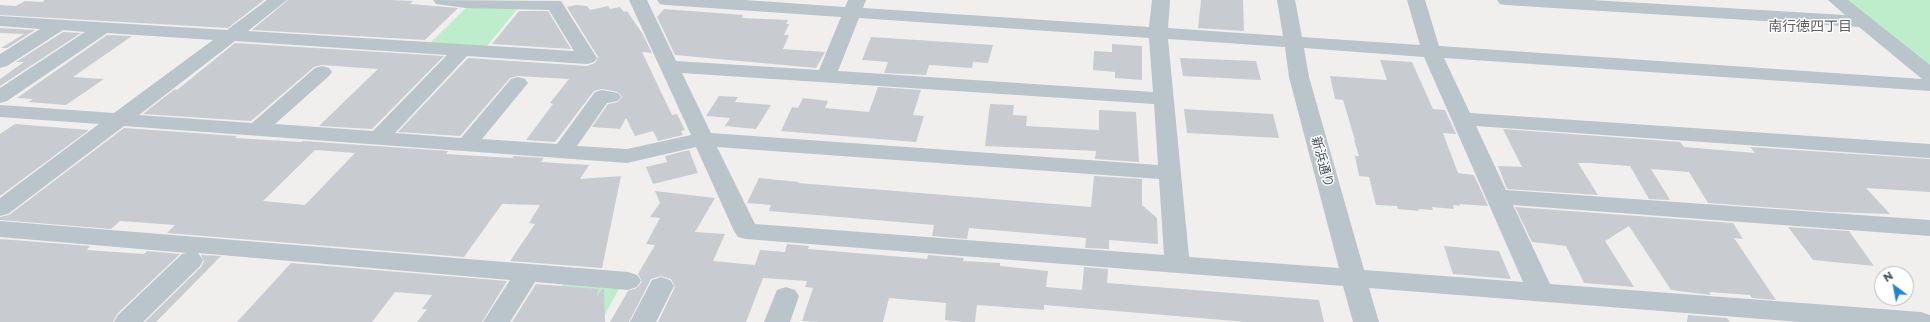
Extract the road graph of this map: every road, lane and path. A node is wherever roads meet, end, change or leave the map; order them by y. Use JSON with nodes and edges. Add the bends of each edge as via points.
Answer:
{"nodes":[{"id":1,"x":278,"y":0,"type":"edge"},
{"id":2,"x":442,"y":0,"type":"edge"},
{"id":3,"x":638,"y":0,"type":"edge"},
{"id":4,"x":666,"y":0,"type":"edge"},
{"id":5,"x":1161,"y":0,"type":"edge"},
{"id":6,"x":1286,"y":0,"type":"edge"},
{"id":7,"x":1416,"y":0,"type":"edge"},
{"id":8,"x":1506,"y":0,"type":"edge"},
{"id":9,"x":1837,"y":0,"type":"edge"},
{"id":10,"x":854,"y":6,"type":"edge"},
{"id":11,"x":0,"y":21,"type":"edge"},
{"id":12,"x":1864,"y":22,"type":"junction"},
{"id":13,"x":59,"y":25,"type":"junction"},
{"id":14,"x":104,"y":28,"type":"junction"},
{"id":15,"x":1158,"y":33,"type":"junction"},
{"id":16,"x":230,"y":36,"type":"junction"},
{"id":17,"x":1292,"y":42,"type":"junction"},
{"id":18,"x":462,"y":50,"type":"junction"},
{"id":19,"x":1431,"y":51,"type":"junction"},
{"id":20,"x":0,"y":62,"type":"edge"},
{"id":21,"x":669,"y":66,"type":"junction"},
{"id":22,"x":322,"y":72,"type":"dead end"},
{"id":23,"x":1930,"y":75,"type":"edge"},
{"id":24,"x":826,"y":76,"type":"junction"},
{"id":25,"x":518,"y":83,"type":"dead end"},
{"id":26,"x":1930,"y":85,"type":"edge"},
{"id":27,"x":0,"y":97,"type":"edge"},
{"id":28,"x":611,"y":97,"type":"dead end"},
{"id":29,"x":1163,"y":100,"type":"junction"},
{"id":30,"x":0,"y":111,"type":"edge"},
{"id":31,"x":119,"y":119,"type":"junction"},
{"id":32,"x":1462,"y":119,"type":"junction"},
{"id":33,"x":257,"y":129,"type":"junction"},
{"id":34,"x":378,"y":138,"type":"junction"},
{"id":35,"x":702,"y":139,"type":"junction"},
{"id":36,"x":468,"y":144,"type":"junction"},
{"id":37,"x":563,"y":151,"type":"junction"},
{"id":38,"x":1930,"y":151,"type":"edge"},
{"id":39,"x":1169,"y":173,"type":"junction"},
{"id":40,"x":1497,"y":197,"type":"junction"},
{"id":41,"x":0,"y":209,"type":"edge"},
{"id":42,"x":1930,"y":228,"type":"edge"},
{"id":43,"x":0,"y":229,"type":"edge"},
{"id":44,"x":191,"y":260,"type":"dead end"},
{"id":45,"x":1177,"y":264,"type":"junction"},
{"id":46,"x":528,"y":273,"type":"junction"},
{"id":47,"x":1353,"y":278,"type":"junction"},
{"id":48,"x":628,"y":281,"type":"dead end"},
{"id":49,"x":661,"y":286,"type":"dead end"},
{"id":50,"x":1541,"y":293,"type":"junction"},
{"id":51,"x":786,"y":296,"type":"dead end"},
{"id":52,"x":127,"y":322,"type":"edge"},
{"id":53,"x":496,"y":322,"type":"edge"},
{"id":54,"x":643,"y":322,"type":"edge"},
{"id":55,"x":777,"y":322,"type":"edge"},
{"id":56,"x":1366,"y":322,"type":"edge"},
{"id":57,"x":1921,"y":322,"type":"edge"}],
"edges":[{"from":1,"to":16,"type":"street"},
{"from":2,"to":18,"type":"street","via":[[555,5],[587,58]]},
{"from":3,"to":21,"type":"street"},
{"from":4,"to":10,"type":"street"},
{"from":5,"to":15,"type":"street"},
{"from":6,"to":17,"type":"street","name":"新浜通り"},
{"from":7,"to":19,"type":"street"},
{"from":8,"to":12,"type":"street"},
{"from":9,"to":12,"type":"street"},
{"from":10,"to":15,"type":"street"},
{"from":10,"to":24,"type":"street"},
{"from":11,"to":13,"type":"street"},
{"from":12,"to":23,"type":"street"},
{"from":13,"to":14,"type":"street"},
{"from":13,"to":20,"type":"street"},
{"from":14,"to":16,"type":"street"},
{"from":14,"to":27,"type":"street"},
{"from":15,"to":17,"type":"street"},
{"from":15,"to":29,"type":"street"},
{"from":16,"to":18,"type":"street"},
{"from":16,"to":31,"type":"street"},
{"from":17,"to":19,"type":"street"},
{"from":17,"to":47,"type":"street","name":"新浜通り"},
{"from":18,"to":34,"type":"street"},
{"from":19,"to":26,"type":"street"},
{"from":19,"to":32,"type":"street"},
{"from":21,"to":24,"type":"street"},
{"from":21,"to":35,"type":"street"},
{"from":22,"to":33,"type":"street"},
{"from":24,"to":29,"type":"street"},
{"from":25,"to":36,"type":"street"},
{"from":28,"to":37,"type":"street","via":[[602,96]]},
{"from":29,"to":39,"type":"street"},
{"from":30,"to":31,"type":"street"},
{"from":31,"to":33,"type":"street"},
{"from":31,"to":41,"type":"street"},
{"from":32,"to":38,"type":"street"},
{"from":32,"to":40,"type":"street"},
{"from":33,"to":34,"type":"street"},
{"from":34,"to":36,"type":"street"},
{"from":35,"to":37,"type":"street","via":[[627,156]]},
{"from":35,"to":39,"type":"street"},
{"from":35,"to":45,"type":"street","via":[[746,232]]},
{"from":36,"to":37,"type":"street"},
{"from":39,"to":45,"type":"street"},
{"from":40,"to":42,"type":"street"},
{"from":40,"to":50,"type":"street"},
{"from":43,"to":46,"type":"street"},
{"from":44,"to":52,"type":"street"},
{"from":45,"to":47,"type":"street"},
{"from":46,"to":48,"type":"street"},
{"from":46,"to":53,"type":"street"},
{"from":47,"to":50,"type":"street"},
{"from":47,"to":56,"type":"street","name":"新浜通り"},
{"from":49,"to":54,"type":"street"},
{"from":50,"to":57,"type":"street"},
{"from":51,"to":55,"type":"street"}]}
